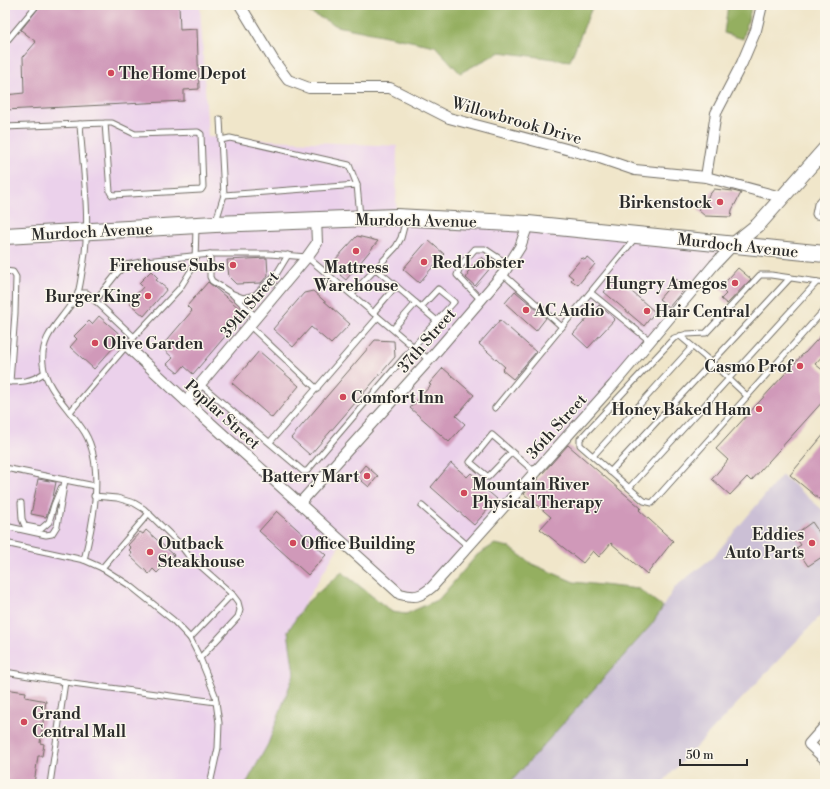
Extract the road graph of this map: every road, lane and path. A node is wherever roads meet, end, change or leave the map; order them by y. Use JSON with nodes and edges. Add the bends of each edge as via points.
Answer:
{"nodes":[{"id":1,"x":37,"y":5,"type":"edge"},
{"id":2,"x":240,"y":5,"type":"edge"},
{"id":3,"x":762,"y":5,"type":"edge"},
{"id":4,"x":5,"y":43,"type":"edge"},
{"id":5,"x":220,"y":119,"type":"dead end"},
{"id":6,"x":105,"y":123,"type":"junction"},
{"id":7,"x":80,"y":124,"type":"junction"},
{"id":8,"x":5,"y":127,"type":"edge"},
{"id":9,"x":221,"y":140,"type":"junction"},
{"id":10,"x":825,"y":149,"type":"edge"},
{"id":11,"x":820,"y":165,"type":"edge"},
{"id":12,"x":706,"y":178,"type":"junction"},
{"id":13,"x":357,"y":185,"type":"junction"},
{"id":14,"x":224,"y":195,"type":"junction"},
{"id":15,"x":825,"y":195,"type":"edge"},
{"id":16,"x":781,"y":197,"type":"junction"},
{"id":17,"x":406,"y":217,"type":"junction"},
{"id":18,"x":825,"y":217,"type":"edge"},
{"id":19,"x":360,"y":218,"type":"junction"},
{"id":20,"x":316,"y":219,"type":"junction"},
{"id":21,"x":215,"y":224,"type":"junction"},
{"id":22,"x":528,"y":224,"type":"junction"},
{"id":23,"x":196,"y":225,"type":"junction"},
{"id":24,"x":88,"y":231,"type":"junction"},
{"id":25,"x":638,"y":235,"type":"junction"},
{"id":26,"x":5,"y":236,"type":"edge"},
{"id":27,"x":733,"y":245,"type":"junction"},
{"id":28,"x":210,"y":254,"type":"junction"},
{"id":29,"x":825,"y":254,"type":"edge"},
{"id":30,"x":196,"y":255,"type":"junction"},
{"id":31,"x":288,"y":255,"type":"junction"},
{"id":32,"x":308,"y":257,"type":"junction"},
{"id":33,"x":509,"y":265,"type":"junction"},
{"id":34,"x":376,"y":269,"type":"junction"},
{"id":35,"x":5,"y":271,"type":"edge"},
{"id":36,"x":503,"y":274,"type":"junction"},
{"id":37,"x":790,"y":278,"type":"junction"},
{"id":38,"x":817,"y":282,"type":"junction"},
{"id":39,"x":825,"y":283,"type":"edge"},
{"id":40,"x":396,"y":286,"type":"junction"},
{"id":41,"x":78,"y":293,"type":"junction"},
{"id":42,"x":231,"y":293,"type":"junction"},
{"id":43,"x":591,"y":293,"type":"junction"},
{"id":44,"x":352,"y":294,"type":"junction"},
{"id":45,"x":94,"y":300,"type":"junction"},
{"id":46,"x":481,"y":300,"type":"junction"},
{"id":47,"x":416,"y":303,"type":"junction"},
{"id":48,"x":421,"y":307,"type":"junction"},
{"id":49,"x":825,"y":309,"type":"edge"},
{"id":50,"x":373,"y":313,"type":"junction"},
{"id":51,"x":378,"y":317,"type":"junction"},
{"id":52,"x":257,"y":318,"type":"junction"},
{"id":53,"x":437,"y":320,"type":"junction"},
{"id":54,"x":250,"y":326,"type":"junction"},
{"id":55,"x":562,"y":327,"type":"junction"},
{"id":56,"x":393,"y":329,"type":"junction"},
{"id":57,"x":680,"y":336,"type":"junction"},
{"id":58,"x":134,"y":337,"type":"junction"},
{"id":59,"x":650,"y":341,"type":"junction"},
{"id":60,"x":127,"y":346,"type":"junction"},
{"id":61,"x":413,"y":347,"type":"junction"},
{"id":62,"x":692,"y":347,"type":"junction"},
{"id":63,"x":429,"y":360,"type":"junction"},
{"id":64,"x":711,"y":362,"type":"junction"},
{"id":65,"x":44,"y":373,"type":"junction"},
{"id":66,"x":729,"y":379,"type":"junction"},
{"id":67,"x":7,"y":382,"type":"edge"},
{"id":68,"x":200,"y":384,"type":"junction"},
{"id":69,"x":317,"y":389,"type":"junction"},
{"id":70,"x":747,"y":396,"type":"junction"},
{"id":71,"x":186,"y":401,"type":"junction"},
{"id":72,"x":495,"y":408,"type":"dead end"},
{"id":73,"x":70,"y":412,"type":"junction"},
{"id":74,"x":270,"y":442,"type":"junction"},
{"id":75,"x":512,"y":452,"type":"junction"},
{"id":76,"x":593,"y":456,"type":"junction"},
{"id":77,"x":5,"y":468,"type":"edge"},
{"id":78,"x":535,"y":472,"type":"junction"},
{"id":79,"x":610,"y":472,"type":"junction"},
{"id":80,"x":65,"y":480,"type":"junction"},
{"id":81,"x":95,"y":486,"type":"junction"},
{"id":82,"x":629,"y":488,"type":"junction"},
{"id":83,"x":94,"y":496,"type":"junction"},
{"id":84,"x":21,"y":503,"type":"dead end"},
{"id":85,"x":300,"y":503,"type":"junction"},
{"id":86,"x":422,"y":506,"type":"dead end"},
{"id":87,"x":149,"y":513,"type":"junction"},
{"id":88,"x":5,"y":526,"type":"edge"},
{"id":89,"x":5,"y":543,"type":"edge"},
{"id":90,"x":468,"y":546,"type":"junction"},
{"id":91,"x":84,"y":560,"type":"junction"},
{"id":92,"x":102,"y":568,"type":"junction"},
{"id":93,"x":232,"y":594,"type":"junction"},
{"id":94,"x":190,"y":638,"type":"junction"},
{"id":95,"x":200,"y":658,"type":"junction"},
{"id":96,"x":5,"y":672,"type":"edge"},
{"id":97,"x":65,"y":682,"type":"junction"},
{"id":98,"x":216,"y":702,"type":"junction"},
{"id":99,"x":825,"y":726,"type":"edge"},
{"id":100,"x":825,"y":759,"type":"edge"},
{"id":101,"x":50,"y":784,"type":"edge"},
{"id":102,"x":210,"y":784,"type":"edge"}],
"edges":[{"from":1,"to":4,"type":"lane"},
{"from":2,"to":12,"type":"street","name":"Willowbrook Drive","via":[[288,80],[309,88],[390,88],[449,118],[600,158],[635,170]]},
{"from":3,"to":12,"type":"street","via":[[748,50],[716,113]]},
{"from":5,"to":9,"type":"lane"},
{"from":6,"to":6,"type":"lane","via":[[112,195],[201,190],[201,134],[135,134],[112,123]]},
{"from":6,"to":7,"type":"lane"},
{"from":7,"to":8,"type":"lane"},
{"from":7,"to":24,"type":"lane"},
{"from":9,"to":13,"type":"lane","via":[[230,138],[349,165]]},
{"from":9,"to":14,"type":"lane"},
{"from":10,"to":11,"type":"street"},
{"from":11,"to":16,"type":"street"},
{"from":12,"to":16,"type":"street","name":"Willowbrook Drive"},
{"from":13,"to":14,"type":"lane"},
{"from":13,"to":19,"type":"lane"},
{"from":14,"to":21,"type":"lane"},
{"from":15,"to":18,"type":"lane","via":[[817,204],[815,214]]},
{"from":16,"to":27,"type":"street","via":[[758,225]]},
{"from":17,"to":19,"type":"main road","name":"Murdoch Avenue"},
{"from":17,"to":22,"type":"main road","name":"Murdoch Avenue"},
{"from":17,"to":34,"type":"lane","via":[[396,247]]},
{"from":19,"to":20,"type":"main road","name":"Murdoch Avenue"},
{"from":20,"to":21,"type":"main road","name":"Murdoch Avenue"},
{"from":20,"to":32,"type":"street","name":"39th Street","via":[[317,243]]},
{"from":21,"to":23,"type":"main road","name":"Murdoch Avenue"},
{"from":22,"to":25,"type":"main road","name":"Murdoch Avenue"},
{"from":22,"to":33,"type":"street","name":"37th Street","via":[[520,247]]},
{"from":23,"to":24,"type":"main road","name":"Murdoch Avenue"},
{"from":23,"to":30,"type":"lane"},
{"from":24,"to":26,"type":"main road","name":"Murdoch Avenue"},
{"from":24,"to":41,"type":"lane"},
{"from":25,"to":27,"type":"main road","name":"Murdoch Avenue"},
{"from":25,"to":43,"type":"lane"},
{"from":27,"to":29,"type":"main road","name":"Murdoch Avenue"},
{"from":27,"to":59,"type":"street","name":"36th Street"},
{"from":28,"to":30,"type":"lane"},
{"from":28,"to":31,"type":"lane"},
{"from":28,"to":42,"type":"lane","via":[[212,281]]},
{"from":30,"to":45,"type":"lane","via":[[126,264]]},
{"from":30,"to":58,"type":"lane","via":[[192,269],[180,288]]},
{"from":31,"to":32,"type":"lane"},
{"from":31,"to":42,"type":"lane","via":[[277,273],[255,295],[243,298]]},
{"from":32,"to":44,"type":"lane"},
{"from":32,"to":52,"type":"street","name":"39th Street"},
{"from":33,"to":36,"type":"street","name":"37th Street"},
{"from":33,"to":46,"type":"lane","via":[[485,249],[475,249],[460,265],[457,275]]},
{"from":34,"to":40,"type":"lane"},
{"from":34,"to":44,"type":"lane"},
{"from":35,"to":67,"type":"lane","via":[[13,272],[16,277],[15,313]]},
{"from":36,"to":46,"type":"street","name":"37th Street"},
{"from":36,"to":55,"type":"lane"},
{"from":37,"to":38,"type":"lane"},
{"from":37,"to":57,"type":"lane","via":[[760,275],[706,333]]},
{"from":37,"to":64,"type":"lane"},
{"from":38,"to":39,"type":"lane"},
{"from":38,"to":66,"type":"lane"},
{"from":40,"to":47,"type":"lane"},
{"from":40,"to":50,"type":"lane"},
{"from":41,"to":45,"type":"lane","via":[[87,293]]},
{"from":41,"to":65,"type":"lane","via":[[47,337],[42,356]]},
{"from":42,"to":52,"type":"lane"},
{"from":43,"to":55,"type":"lane"},
{"from":43,"to":59,"type":"lane"},
{"from":44,"to":50,"type":"lane"},
{"from":45,"to":58,"type":"lane"},
{"from":46,"to":63,"type":"street","name":"37th Street"},
{"from":47,"to":48,"type":"lane"},
{"from":47,"to":56,"type":"lane"},
{"from":48,"to":53,"type":"lane"},
{"from":48,"to":53,"type":"lane","via":[[438,289],[454,302]]},
{"from":49,"to":70,"type":"lane"},
{"from":50,"to":51,"type":"lane"},
{"from":51,"to":56,"type":"lane"},
{"from":51,"to":69,"type":"lane"},
{"from":52,"to":54,"type":"street","name":"39th Street"},
{"from":53,"to":61,"type":"lane"},
{"from":54,"to":68,"type":"street","name":"39th Street"},
{"from":54,"to":69,"type":"lane"},
{"from":55,"to":72,"type":"lane"},
{"from":56,"to":61,"type":"lane"},
{"from":57,"to":62,"type":"lane"},
{"from":57,"to":76,"type":"lane","via":[[674,338],[580,439],[580,445]]},
{"from":58,"to":60,"type":"lane"},
{"from":59,"to":78,"type":"street","name":"36th Street"},
{"from":60,"to":71,"type":"street","name":"Poplar Street"},
{"from":60,"to":73,"type":"lane"},
{"from":61,"to":63,"type":"lane"},
{"from":61,"to":74,"type":"lane","via":[[307,471],[303,471]]},
{"from":62,"to":64,"type":"lane"},
{"from":62,"to":76,"type":"lane"},
{"from":63,"to":85,"type":"street","name":"37th Street"},
{"from":64,"to":66,"type":"lane"},
{"from":64,"to":79,"type":"lane"},
{"from":65,"to":67,"type":"lane","via":[[24,382]]},
{"from":65,"to":73,"type":"lane"},
{"from":66,"to":70,"type":"lane"},
{"from":66,"to":82,"type":"lane"},
{"from":68,"to":71,"type":"street","name":"39th Street"},
{"from":68,"to":74,"type":"lane"},
{"from":69,"to":74,"type":"lane"},
{"from":70,"to":82,"type":"lane","via":[[652,503],[644,501]]},
{"from":71,"to":85,"type":"street","name":"Poplar Street"},
{"from":73,"to":81,"type":"lane","via":[[85,433],[90,446],[94,461]]},
{"from":75,"to":75,"type":"lane","via":[[492,434],[470,462],[488,478]]},
{"from":75,"to":78,"type":"lane"},
{"from":76,"to":79,"type":"lane"},
{"from":77,"to":80,"type":"lane"},
{"from":78,"to":90,"type":"street","name":"36th Street"},
{"from":79,"to":82,"type":"lane"},
{"from":80,"to":81,"type":"lane"},
{"from":80,"to":84,"type":"lane","via":[[48,522],[41,529],[26,526],[22,519]]},
{"from":80,"to":88,"type":"lane","via":[[57,526],[52,534]]},
{"from":81,"to":83,"type":"lane"},
{"from":83,"to":87,"type":"lane","via":[[134,503]]},
{"from":83,"to":91,"type":"lane"},
{"from":85,"to":90,"type":"street","name":"36th Street","via":[[400,594],[422,595]]},
{"from":86,"to":90,"type":"lane"},
{"from":87,"to":92,"type":"lane"},
{"from":87,"to":93,"type":"lane","via":[[188,555]]},
{"from":89,"to":91,"type":"lane"},
{"from":91,"to":92,"type":"lane"},
{"from":92,"to":94,"type":"lane","via":[[132,586],[173,620]]},
{"from":93,"to":94,"type":"lane"},
{"from":93,"to":95,"type":"lane","via":[[238,602],[238,616]]},
{"from":94,"to":95,"type":"lane"},
{"from":95,"to":98,"type":"lane"},
{"from":96,"to":97,"type":"lane"},
{"from":97,"to":98,"type":"lane"},
{"from":97,"to":101,"type":"lane"},
{"from":98,"to":102,"type":"lane","via":[[219,723],[218,748]]},
{"from":99,"to":100,"type":"street","via":[[809,744]]}]}
